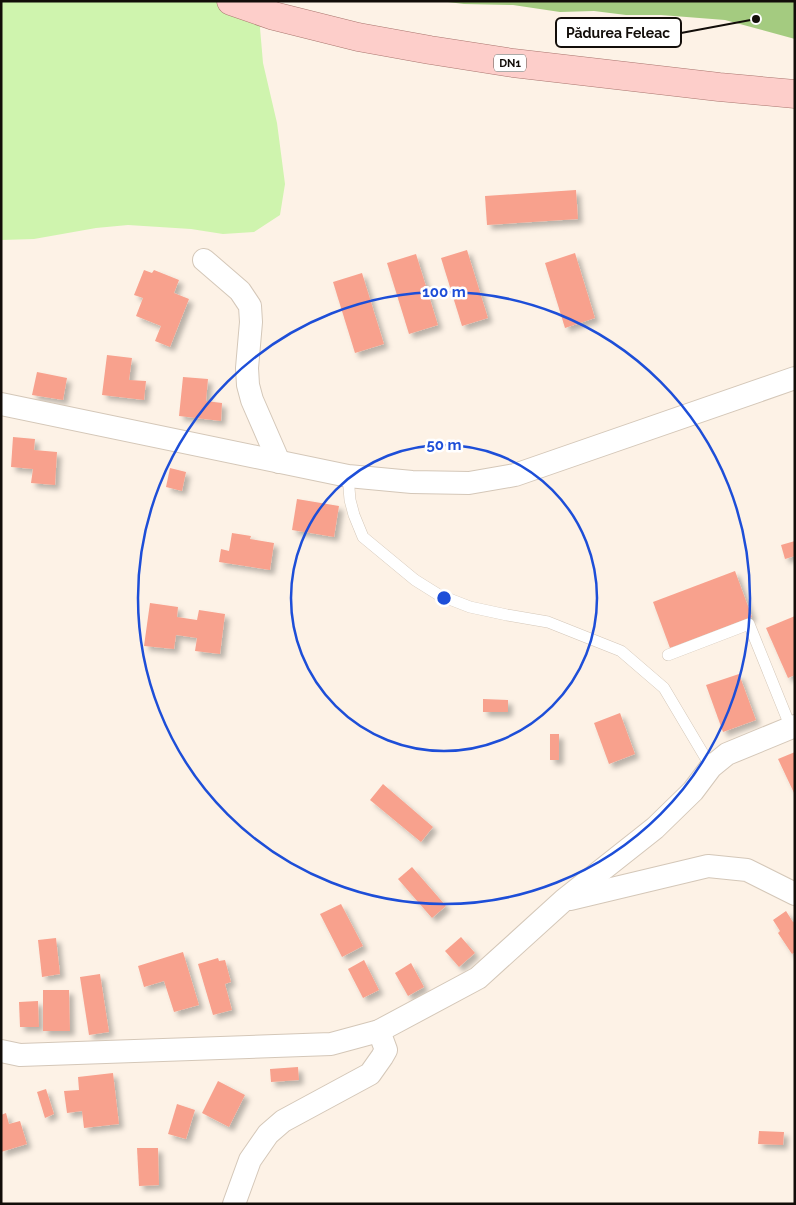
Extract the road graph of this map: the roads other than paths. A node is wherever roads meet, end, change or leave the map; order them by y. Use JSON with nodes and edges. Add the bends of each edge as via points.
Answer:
{"nodes":[{"id":1,"x":231,"y":1,"type":"edge"},
{"id":2,"x":795,"y":94,"type":"edge"},
{"id":3,"x":204,"y":260,"type":"dead end"},
{"id":4,"x":795,"y":378,"type":"edge"},
{"id":5,"x":1,"y":404,"type":"edge"},
{"id":6,"x":279,"y":462,"type":"junction"},
{"id":7,"x":348,"y":476,"type":"junction"},
{"id":8,"x":668,"y":654,"type":"dead end"},
{"id":9,"x":793,"y":727,"type":"edge"},
{"id":10,"x":711,"y":767,"type":"junction"},
{"id":11,"x":795,"y":894,"type":"edge"},
{"id":12,"x":564,"y":900,"type":"junction"},
{"id":13,"x":379,"y":1031,"type":"junction"},
{"id":14,"x":1,"y":1051,"type":"edge"},
{"id":15,"x":234,"y":1204,"type":"edge"}],
"edges":[{"from":1,"to":2,"type":"main road","number":"DN1","via":[[340,33],[430,50],[512,63]]},
{"from":3,"to":6,"type":"street","via":[[240,291],[250,306],[248,385]]},
{"from":4,"to":7,"type":"street","via":[[515,475],[469,483]]},
{"from":5,"to":6,"type":"street"},
{"from":6,"to":7,"type":"street"},
{"from":7,"to":10,"type":"lane","via":[[350,500],[364,537],[415,580],[439,595],[470,607],[548,622],[621,652],[664,688]]},
{"from":8,"to":9,"type":"lane","via":[[749,624]]},
{"from":9,"to":10,"type":"street","via":[[727,754]]},
{"from":10,"to":12,"type":"street","via":[[693,791],[655,828]]},
{"from":11,"to":12,"type":"street","via":[[747,870],[708,866]]},
{"from":12,"to":13,"type":"street","via":[[478,978]]},
{"from":13,"to":14,"type":"street","via":[[331,1044],[20,1055]]},
{"from":13,"to":15,"type":"street","via":[[386,1050],[370,1074],[283,1121],[268,1134],[250,1160]]}]}
